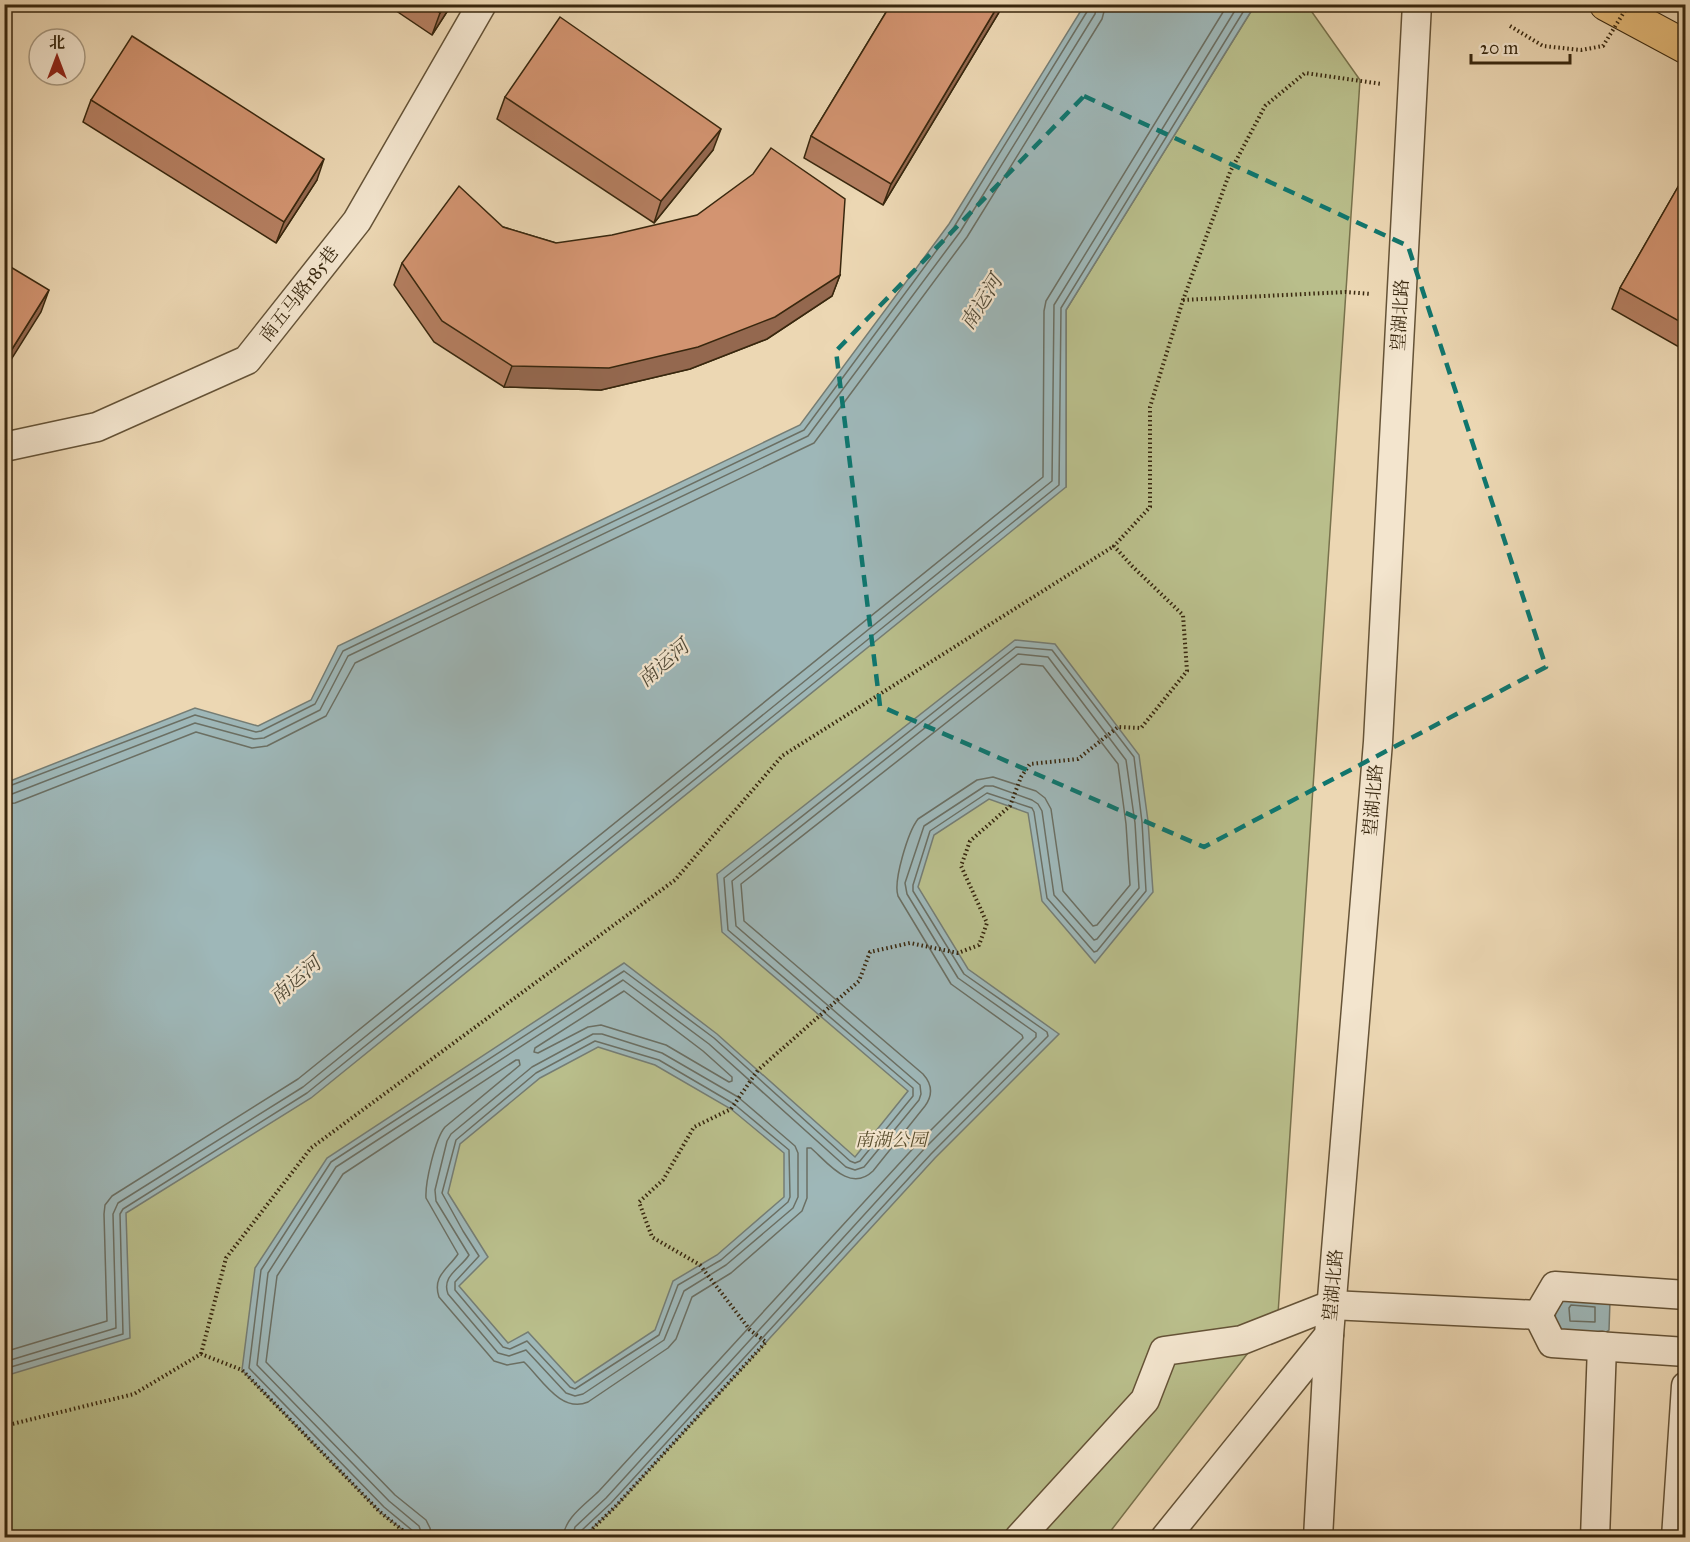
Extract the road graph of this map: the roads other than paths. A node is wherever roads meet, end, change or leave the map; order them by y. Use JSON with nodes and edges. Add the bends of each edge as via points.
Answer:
{"nodes":[{"id":1,"x":482,"y":4,"type":"edge"},
{"id":2,"x":1417,"y":4,"type":"edge"},
{"id":3,"x":1606,"y":4,"type":"edge"},
{"id":4,"x":1686,"y":47,"type":"edge"},
{"id":5,"x":4,"y":447,"type":"edge"},
{"id":6,"x":1686,"y":1295,"type":"edge"},
{"id":7,"x":1331,"y":1305,"type":"junction"},
{"id":8,"x":1539,"y":1315,"type":"junction"},
{"id":9,"x":1329,"y":1335,"type":"junction"},
{"id":10,"x":1602,"y":1346,"type":"junction"},
{"id":11,"x":1686,"y":1352,"type":"edge"},
{"id":12,"x":1686,"y":1386,"type":"edge"},
{"id":13,"x":1019,"y":1538,"type":"edge"},
{"id":14,"x":1166,"y":1538,"type":"edge"},
{"id":15,"x":1318,"y":1538,"type":"edge"},
{"id":16,"x":1595,"y":1538,"type":"edge"},
{"id":17,"x":1676,"y":1538,"type":"edge"}],
"edges":[{"from":1,"to":5,"type":"street","name":"南五马路185巷","via":[[357,221],[247,360],[97,427]]},
{"from":2,"to":7,"type":"street","name":"望湖北路","via":[[1378,742]]},
{"from":3,"to":4,"type":"main road"},
{"from":6,"to":8,"type":"street","via":[[1555,1286]]},
{"from":7,"to":8,"type":"street"},
{"from":7,"to":9,"type":"street","name":"望湖北路"},
{"from":7,"to":13,"type":"street","via":[[1242,1340],[1164,1351],[1145,1400]]},
{"from":8,"to":10,"type":"street","via":[[1552,1343]]},
{"from":9,"to":14,"type":"street","name":"望湖北路"},
{"from":9,"to":15,"type":"street"},
{"from":10,"to":11,"type":"street"},
{"from":10,"to":16,"type":"street"},
{"from":12,"to":17,"type":"street"}]}
